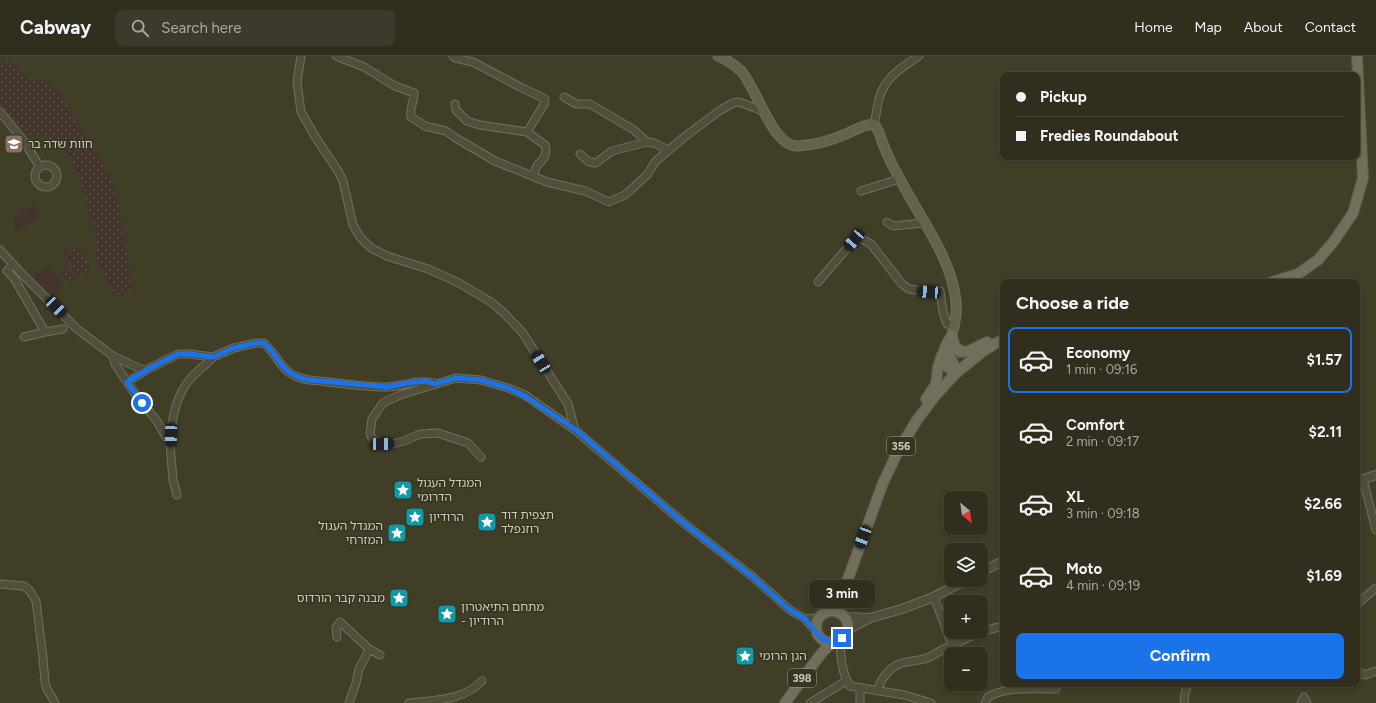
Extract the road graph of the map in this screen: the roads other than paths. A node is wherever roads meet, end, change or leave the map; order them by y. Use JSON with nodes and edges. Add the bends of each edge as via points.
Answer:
{"nodes":[{"id":1,"x":301,"y":56,"type":"edge"},
{"id":2,"x":336,"y":56,"type":"edge"},
{"id":3,"x":453,"y":56,"type":"edge"},
{"id":4,"x":718,"y":56,"type":"edge"},
{"id":5,"x":919,"y":56,"type":"edge"},
{"id":6,"x":1357,"y":56,"type":"edge"},
{"id":7,"x":1358,"y":72,"type":"edge"},
{"id":8,"x":564,"y":97,"type":"dead end"},
{"id":9,"x":455,"y":104,"type":"dead end"},
{"id":10,"x":764,"y":111,"type":"junction"},
{"id":11,"x":0,"y":112,"type":"edge"},
{"id":12,"x":1360,"y":117,"type":"edge"},
{"id":13,"x":874,"y":124,"type":"junction"},
{"id":14,"x":527,"y":132,"type":"junction"},
{"id":15,"x":647,"y":142,"type":"junction"},
{"id":16,"x":668,"y":150,"type":"junction"},
{"id":17,"x":580,"y":154,"type":"dead end"},
{"id":18,"x":40,"y":167,"type":"dead end"},
{"id":19,"x":533,"y":176,"type":"junction"},
{"id":20,"x":899,"y":179,"type":"junction"},
{"id":21,"x":861,"y":191,"type":"dead end"},
{"id":22,"x":887,"y":222,"type":"dead end"},
{"id":23,"x":924,"y":223,"type":"junction"},
{"id":24,"x":0,"y":250,"type":"edge"},
{"id":25,"x":13,"y":264,"type":"junction"},
{"id":26,"x":1282,"y":279,"type":"edge"},
{"id":27,"x":818,"y":282,"type":"dead end"},
{"id":28,"x":63,"y":329,"type":"dead end"},
{"id":29,"x":953,"y":330,"type":"junction"},
{"id":30,"x":45,"y":332,"type":"junction"},
{"id":31,"x":1000,"y":335,"type":"edge"},
{"id":32,"x":24,"y":337,"type":"dead end"},
{"id":33,"x":1000,"y":341,"type":"edge"},
{"id":34,"x":942,"y":355,"type":"junction"},
{"id":35,"x":113,"y":356,"type":"junction"},
{"id":36,"x":213,"y":357,"type":"junction"},
{"id":37,"x":146,"y":371,"type":"junction"},
{"id":38,"x":956,"y":373,"type":"junction"},
{"id":39,"x":127,"y":382,"type":"junction"},
{"id":40,"x":435,"y":384,"type":"junction"},
{"id":41,"x":576,"y":430,"type":"junction"},
{"id":42,"x":905,"y":439,"type":"junction"},
{"id":43,"x":170,"y":444,"type":"junction"},
{"id":44,"x":481,"y":457,"type":"dead end"},
{"id":45,"x":1376,"y":476,"type":"edge"},
{"id":46,"x":1360,"y":480,"type":"edge"},
{"id":47,"x":177,"y":496,"type":"dead end"},
{"id":48,"x":1376,"y":530,"type":"edge"},
{"id":49,"x":1000,"y":562,"type":"edge"},
{"id":50,"x":988,"y":568,"type":"edge"},
{"id":51,"x":0,"y":584,"type":"edge"},
{"id":52,"x":846,"y":584,"type":"junction"},
{"id":53,"x":953,"y":587,"type":"edge"},
{"id":54,"x":1376,"y":588,"type":"edge"},
{"id":55,"x":934,"y":596,"type":"junction"},
{"id":56,"x":1360,"y":601,"type":"edge"},
{"id":57,"x":824,"y":613,"type":"junction"},
{"id":58,"x":844,"y":617,"type":"junction"},
{"id":59,"x":870,"y":618,"type":"junction"},
{"id":60,"x":805,"y":619,"type":"junction"},
{"id":61,"x":1000,"y":627,"type":"edge"},
{"id":62,"x":847,"y":630,"type":"junction"},
{"id":63,"x":819,"y":635,"type":"junction"},
{"id":64,"x":337,"y":637,"type":"dead end"},
{"id":65,"x":836,"y":641,"type":"junction"},
{"id":66,"x":952,"y":645,"type":"junction"},
{"id":67,"x":366,"y":654,"type":"dead end"},
{"id":68,"x":820,"y":654,"type":"junction"},
{"id":69,"x":380,"y":655,"type":"dead end"},
{"id":70,"x":1376,"y":671,"type":"edge"},
{"id":71,"x":1360,"y":672,"type":"edge"},
{"id":72,"x":846,"y":680,"type":"junction"},
{"id":73,"x":482,"y":681,"type":"dead end"},
{"id":74,"x":1187,"y":687,"type":"edge"},
{"id":75,"x":860,"y":688,"type":"junction"},
{"id":76,"x":1056,"y":689,"type":"dead end"},
{"id":77,"x":878,"y":691,"type":"junction"},
{"id":78,"x":55,"y":703,"type":"edge"},
{"id":79,"x":349,"y":703,"type":"edge"},
{"id":80,"x":409,"y":703,"type":"edge"},
{"id":81,"x":785,"y":703,"type":"edge"},
{"id":82,"x":810,"y":703,"type":"edge"},
{"id":83,"x":860,"y":703,"type":"edge"},
{"id":84,"x":931,"y":703,"type":"edge"},
{"id":85,"x":985,"y":703,"type":"edge"},
{"id":86,"x":1184,"y":703,"type":"edge"},
{"id":87,"x":1301,"y":703,"type":"edge"},
{"id":88,"x":1307,"y":703,"type":"edge"}],
"edges":[{"from":1,"to":41,"type":"street","via":[[297,82],[302,112],[343,181],[353,225],[360,237],[371,248],[387,256],[428,269],[459,283],[491,302],[505,314],[522,332],[568,404]]},
{"from":2,"to":19,"type":"street","via":[[364,67],[395,86],[414,93],[410,117],[416,121],[446,131],[495,160]]},
{"from":3,"to":14,"type":"street","via":[[473,62],[546,99]]},
{"from":4,"to":10,"type":"main road","via":[[741,71]]},
{"from":5,"to":13,"type":"street","via":[[896,71],[887,82],[881,93]]},
{"from":6,"to":7,"type":"main road"},
{"from":8,"to":15,"type":"street","via":[[576,104],[590,104],[634,130]]},
{"from":9,"to":14,"type":"street","via":[[456,110],[467,121]]},
{"from":10,"to":13,"type":"main road","via":[[785,142],[796,146],[828,141],[865,124]]},
{"from":10,"to":16,"type":"street","via":[[739,102],[732,103]]},
{"from":11,"to":18,"type":"street","via":[[23,140]]},
{"from":12,"to":26,"type":"main road","via":[[1363,178],[1353,213],[1318,260],[1298,274]]},
{"from":13,"to":20,"type":"main road"},
{"from":14,"to":19,"type":"street","via":[[545,145],[546,152]]},
{"from":15,"to":16,"type":"street"},
{"from":15,"to":17,"type":"street","via":[[612,151],[596,163],[589,162]]},
{"from":16,"to":19,"type":"street","via":[[655,162],[647,175],[625,195],[609,202],[585,191]]},
{"from":20,"to":21,"type":"street"},
{"from":20,"to":23,"type":"main road"},
{"from":22,"to":23,"type":"street","via":[[893,226]]},
{"from":23,"to":29,"type":"main road","via":[[938,246],[953,287],[956,318]]},
{"from":24,"to":25,"type":"street"},
{"from":25,"to":30,"type":"street","via":[[7,271],[14,278]]},
{"from":25,"to":35,"type":"street","via":[[77,329]]},
{"from":27,"to":29,"type":"street","via":[[854,240],[860,238],[871,244],[902,284],[909,289],[940,291],[943,312],[947,324]]},
{"from":28,"to":30,"type":"street"},
{"from":29,"to":31,"type":"main road","via":[[954,344],[960,352],[969,351]]},
{"from":29,"to":34,"type":"main road"},
{"from":29,"to":38,"type":"main road","via":[[949,351]]},
{"from":30,"to":32,"type":"street"},
{"from":33,"to":38,"type":"main road","number":"356"},
{"from":34,"to":38,"type":"main road","via":[[949,370]]},
{"from":34,"to":42,"type":"main road","via":[[936,384],[907,428]]},
{"from":35,"to":37,"type":"street"},
{"from":35,"to":39,"type":"street","via":[[115,364]]},
{"from":36,"to":37,"type":"street","via":[[178,354]]},
{"from":36,"to":40,"type":"street","via":[[234,348],[264,343],[278,362],[298,378],[387,387],[426,381]]},
{"from":36,"to":43,"type":"street","via":[[189,380],[181,393],[171,426]]},
{"from":37,"to":39,"type":"street"},
{"from":38,"to":42,"type":"main road","number":"356","via":[[935,396]]},
{"from":39,"to":43,"type":"street","via":[[157,421]]},
{"from":40,"to":41,"type":"street","via":[[456,378],[481,380],[508,388],[538,403]]},
{"from":40,"to":44,"type":"street","via":[[400,395],[383,404],[372,419],[372,438],[382,444],[392,444],[420,434],[438,433],[468,443]]},
{"from":41,"to":60,"type":"street","via":[[685,524],[753,577],[790,610]]},
{"from":42,"to":52,"type":"main road","number":"356","via":[[883,483]]},
{"from":43,"to":47,"type":"street"},
{"from":45,"to":46,"type":"street"},
{"from":46,"to":48,"type":"street"},
{"from":49,"to":50,"type":"street"},
{"from":51,"to":78,"type":"street","via":[[24,586],[36,601],[45,682]]},
{"from":52,"to":57,"type":"main road","number":"356","via":[[831,608]]},
{"from":52,"to":58,"type":"main road","number":"356","via":[[842,608]]},
{"from":53,"to":55,"type":"street"},
{"from":54,"to":56,"type":"street"},
{"from":55,"to":59,"type":"street"},
{"from":55,"to":66,"type":"street"},
{"from":57,"to":58,"type":"main road","via":[[836,612]]},
{"from":57,"to":60,"type":"street","via":[[815,618]]},
{"from":57,"to":63,"type":"main road","via":[[816,623]]},
{"from":58,"to":59,"type":"street"},
{"from":58,"to":62,"type":"main road"},
{"from":59,"to":62,"type":"street"},
{"from":60,"to":63,"type":"street"},
{"from":61,"to":66,"type":"street"},
{"from":62,"to":65,"type":"main road","via":[[845,635]]},
{"from":63,"to":65,"type":"main road"},
{"from":63,"to":68,"type":"main road","number":"398"},
{"from":64,"to":69,"type":"street","via":[[336,628],[340,622],[369,650]]},
{"from":65,"to":68,"type":"main road","number":"398"},
{"from":65,"to":72,"type":"street"},
{"from":66,"to":77,"type":"street","via":[[929,658],[902,662],[879,683]]},
{"from":67,"to":79,"type":"street"},
{"from":68,"to":81,"type":"main road","number":"398"},
{"from":70,"to":71,"type":"street","via":[[1365,675]]},
{"from":72,"to":75,"type":"street","via":[[850,686]]},
{"from":72,"to":82,"type":"street"},
{"from":73,"to":80,"type":"street","via":[[468,692],[456,696]]},
{"from":74,"to":86,"type":"street"},
{"from":75,"to":77,"type":"street"},
{"from":75,"to":83,"type":"street"},
{"from":76,"to":85,"type":"street","via":[[994,693]]},
{"from":77,"to":84,"type":"street"},
{"from":87,"to":88,"type":"street","via":[[1304,697]]}]}
